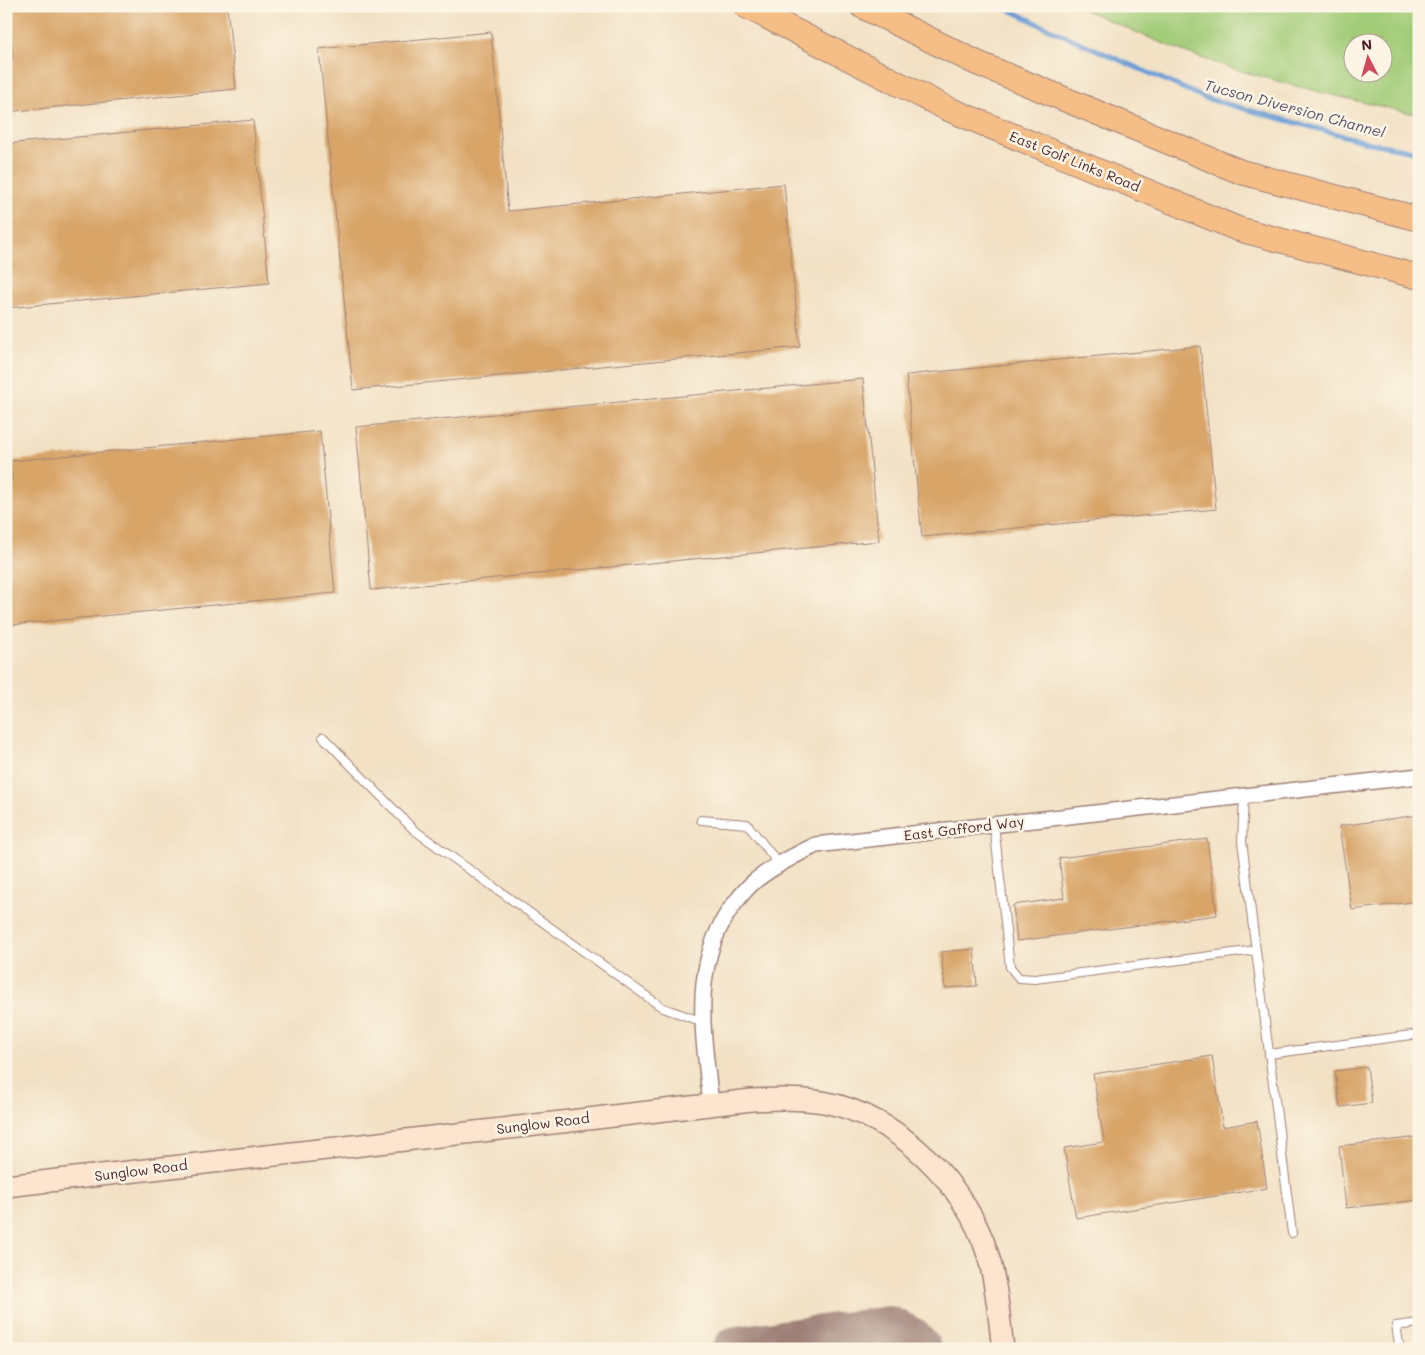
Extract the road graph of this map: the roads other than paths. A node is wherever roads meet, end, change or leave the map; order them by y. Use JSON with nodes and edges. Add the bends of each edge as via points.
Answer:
{"nodes":[{"id":1,"x":746,"y":6,"type":"edge"},
{"id":2,"x":862,"y":6,"type":"edge"},
{"id":3,"x":1419,"y":220,"type":"edge"},
{"id":4,"x":1419,"y":277,"type":"edge"},
{"id":5,"x":323,"y":737,"type":"dead end"},
{"id":6,"x":1419,"y":776,"type":"edge"},
{"id":7,"x":1244,"y":796,"type":"junction"},
{"id":8,"x":701,"y":820,"type":"dead end"},
{"id":9,"x":994,"y":825,"type":"junction"},
{"id":10,"x":779,"y":864,"type":"junction"},
{"id":11,"x":1256,"y":950,"type":"junction"},
{"id":12,"x":702,"y":1022,"type":"junction"},
{"id":13,"x":1419,"y":1034,"type":"edge"},
{"id":14,"x":1269,"y":1054,"type":"junction"},
{"id":15,"x":711,"y":1104,"type":"junction"},
{"id":16,"x":6,"y":1186,"type":"edge"},
{"id":17,"x":1292,"y":1233,"type":"dead end"},
{"id":18,"x":1419,"y":1323,"type":"edge"},
{"id":19,"x":1003,"y":1349,"type":"edge"},
{"id":20,"x":1400,"y":1349,"type":"edge"}],
"edges":[{"from":1,"to":4,"type":"main road","name":"East Golf Links Road","via":[[946,108],[1238,229]]},
{"from":2,"to":3,"type":"main road","via":[[977,63],[1241,172]]},
{"from":5,"to":12,"type":"lane","via":[[414,830],[663,1008]]},
{"from":6,"to":7,"type":"street","name":"East Gafford Way"},
{"from":7,"to":9,"type":"street","name":"East Gafford Way"},
{"from":7,"to":11,"type":"lane","via":[[1242,841]]},
{"from":8,"to":10,"type":"lane","via":[[747,824]]},
{"from":9,"to":10,"type":"street","name":"East Gafford Way","via":[[816,845]]},
{"from":9,"to":11,"type":"lane","via":[[1010,967],[1019,978],[1035,979]]},
{"from":10,"to":12,"type":"street","name":"East Gafford Way","via":[[755,881],[722,922],[705,971]]},
{"from":11,"to":14,"type":"lane"},
{"from":12,"to":15,"type":"street","name":"East Gafford Way"},
{"from":13,"to":14,"type":"lane"},
{"from":14,"to":17,"type":"lane"},
{"from":15,"to":16,"type":"street","name":"Sunglow Road"},
{"from":15,"to":19,"type":"street","name":"Sunglow Road","via":[[788,1098],[824,1103],[859,1113],[886,1126],[915,1147],[949,1183],[979,1232],[994,1279]]},
{"from":18,"to":20,"type":"lane","via":[[1396,1326]]}]}
